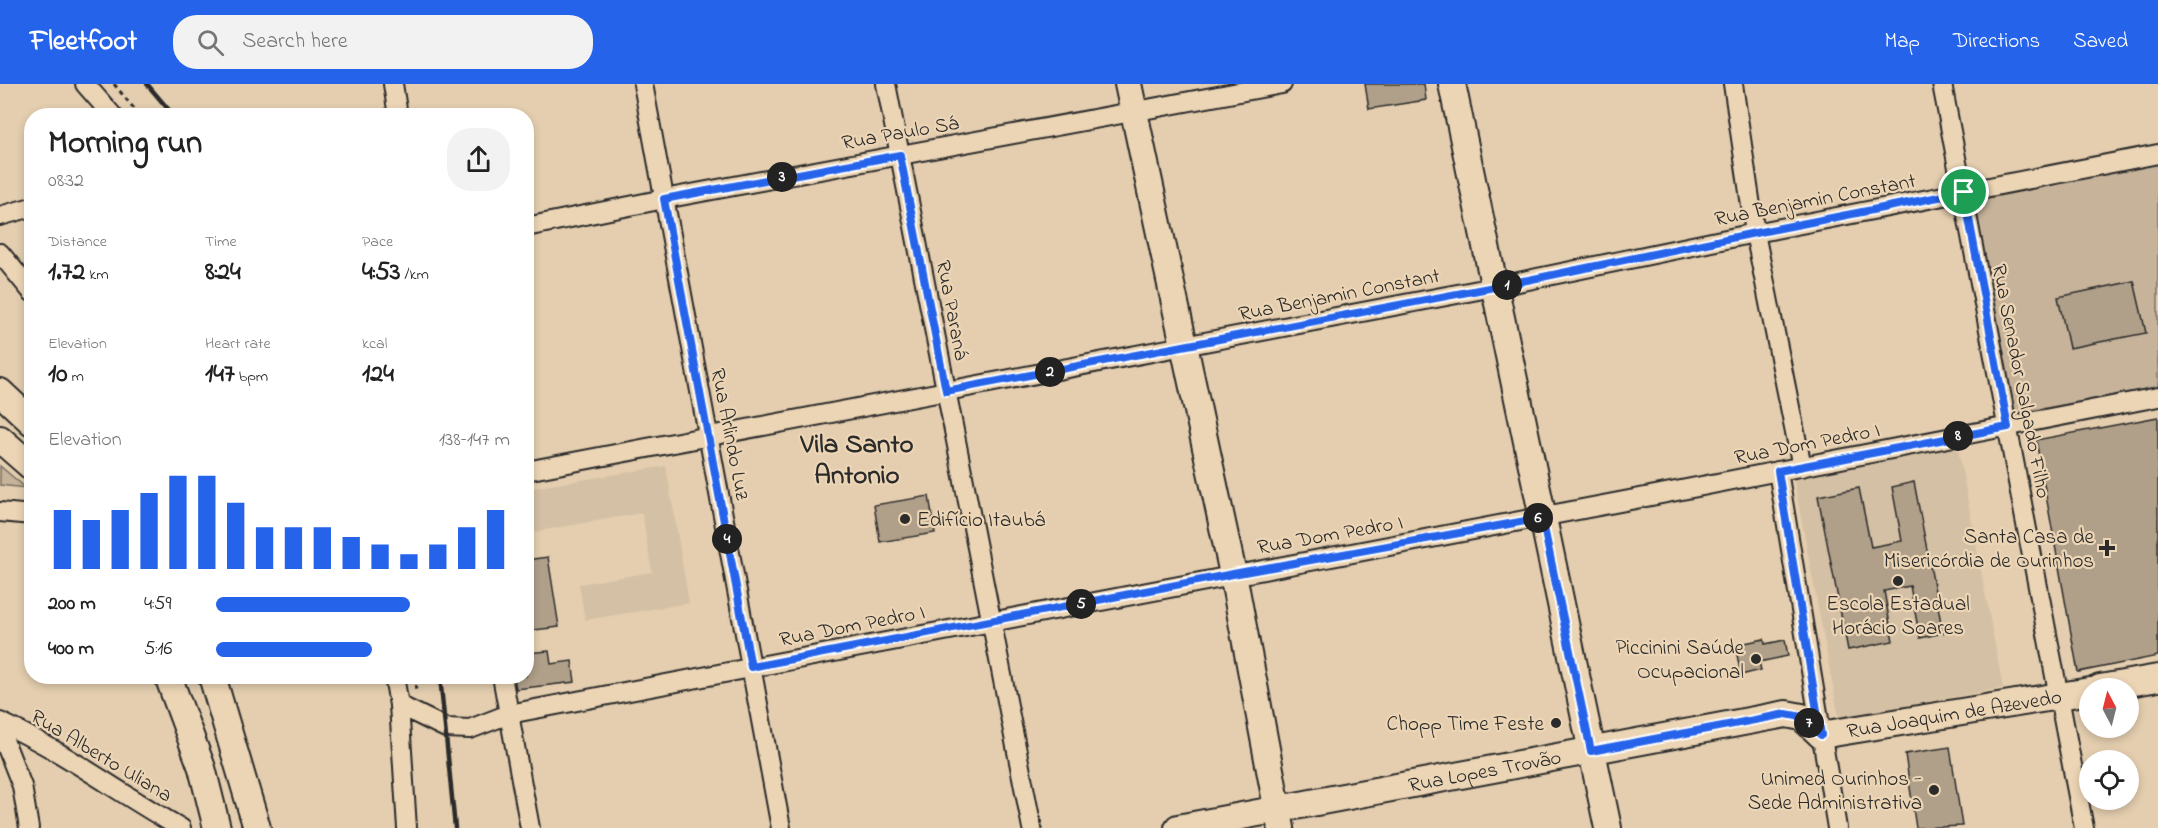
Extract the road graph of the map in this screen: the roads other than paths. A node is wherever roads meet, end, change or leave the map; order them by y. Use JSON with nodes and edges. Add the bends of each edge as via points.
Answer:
{"nodes":[{"id":1,"x":85,"y":84,"type":"edge"},
{"id":2,"x":393,"y":84,"type":"edge"},
{"id":3,"x":643,"y":84,"type":"edge"},
{"id":4,"x":886,"y":84,"type":"edge"},
{"id":5,"x":1128,"y":84,"type":"edge"},
{"id":6,"x":1282,"y":84,"type":"edge"},
{"id":7,"x":1452,"y":84,"type":"edge"},
{"id":8,"x":1733,"y":84,"type":"edge"},
{"id":9,"x":1942,"y":84,"type":"edge"},
{"id":10,"x":106,"y":108,"type":"edge"},
{"id":11,"x":397,"y":108,"type":"edge"},
{"id":12,"x":1134,"y":112,"type":"junction"},
{"id":13,"x":2158,"y":154,"type":"edge"},
{"id":14,"x":900,"y":155,"type":"junction"},
{"id":15,"x":1964,"y":192,"type":"junction"},
{"id":16,"x":664,"y":199,"type":"junction"},
{"id":17,"x":24,"y":209,"type":"edge"},
{"id":18,"x":0,"y":216,"type":"edge"},
{"id":19,"x":534,"y":225,"type":"edge"},
{"id":20,"x":1755,"y":233,"type":"junction"},
{"id":21,"x":0,"y":253,"type":"edge"},
{"id":22,"x":24,"y":282,"type":"edge"},
{"id":23,"x":1494,"y":287,"type":"junction"},
{"id":24,"x":1185,"y":346,"type":"junction"},
{"id":25,"x":946,"y":391,"type":"junction"},
{"id":26,"x":0,"y":392,"type":"edge"},
{"id":27,"x":2158,"y":397,"type":"edge"},
{"id":28,"x":24,"y":414,"type":"edge"},
{"id":29,"x":2008,"y":427,"type":"junction"},
{"id":30,"x":708,"y":437,"type":"junction"},
{"id":31,"x":0,"y":439,"type":"edge"},
{"id":32,"x":24,"y":460,"type":"edge"},
{"id":33,"x":1802,"y":467,"type":"junction"},
{"id":34,"x":534,"y":470,"type":"edge"},
{"id":35,"x":1778,"y":471,"type":"junction"},
{"id":36,"x":0,"y":512,"type":"edge"},
{"id":37,"x":24,"y":514,"type":"edge"},
{"id":38,"x":1542,"y":518,"type":"junction"},
{"id":39,"x":1233,"y":574,"type":"junction"},
{"id":40,"x":991,"y":622,"type":"junction"},
{"id":41,"x":751,"y":667,"type":"junction"},
{"id":42,"x":2158,"y":678,"type":"edge"},
{"id":43,"x":2139,"y":681,"type":"edge"},
{"id":44,"x":171,"y":684,"type":"edge"},
{"id":45,"x":214,"y":684,"type":"edge"},
{"id":46,"x":395,"y":684,"type":"edge"},
{"id":47,"x":503,"y":684,"type":"edge"},
{"id":48,"x":2079,"y":693,"type":"edge"},
{"id":49,"x":2059,"y":696,"type":"junction"},
{"id":50,"x":399,"y":705,"type":"junction"},
{"id":51,"x":509,"y":714,"type":"junction"},
{"id":52,"x":0,"y":722,"type":"edge"},
{"id":53,"x":0,"y":730,"type":"edge"},
{"id":54,"x":1821,"y":735,"type":"junction"},
{"id":55,"x":1591,"y":751,"type":"junction"},
{"id":56,"x":1279,"y":819,"type":"edge"},
{"id":57,"x":29,"y":828,"type":"edge"},
{"id":58,"x":181,"y":828,"type":"edge"},
{"id":59,"x":217,"y":828,"type":"edge"},
{"id":60,"x":257,"y":828,"type":"edge"},
{"id":61,"x":407,"y":828,"type":"edge"},
{"id":62,"x":530,"y":828,"type":"edge"},
{"id":63,"x":781,"y":828,"type":"edge"},
{"id":64,"x":1032,"y":828,"type":"edge"},
{"id":65,"x":1178,"y":828,"type":"edge"},
{"id":66,"x":1608,"y":828,"type":"edge"},
{"id":67,"x":1837,"y":828,"type":"edge"},
{"id":68,"x":2084,"y":828,"type":"edge"}],
"edges":[{"from":1,"to":10,"type":"street"},
{"from":2,"to":11,"type":"street"},
{"from":3,"to":16,"type":"street","name":"Rua Arlindo Luz"},
{"from":4,"to":14,"type":"street","name":"Rua Paraná"},
{"from":5,"to":12,"type":"street"},
{"from":6,"to":12,"type":"street","name":"Rua Paulo Sá"},
{"from":7,"to":23,"type":"street"},
{"from":8,"to":20,"type":"street"},
{"from":9,"to":15,"type":"street","name":"Rua Senador Salgado Filho"},
{"from":12,"to":14,"type":"street","name":"Rua Paulo Sá"},
{"from":12,"to":24,"type":"street"},
{"from":13,"to":15,"type":"street","name":"Rua Benjamin Constant"},
{"from":14,"to":16,"type":"street","name":"Rua Paulo Sá"},
{"from":14,"to":25,"type":"street","name":"Rua Paraná"},
{"from":15,"to":20,"type":"street","name":"Rua Benjamin Constant"},
{"from":15,"to":29,"type":"street","name":"Rua Senador Salgado Filho"},
{"from":16,"to":19,"type":"street","name":"Rua Paulo Sá"},
{"from":16,"to":30,"type":"street","name":"Rua Arlindo Luz"},
{"from":17,"to":18,"type":"street"},
{"from":20,"to":23,"type":"street","name":"Rua Benjamin Constant"},
{"from":20,"to":33,"type":"street"},
{"from":21,"to":22,"type":"street"},
{"from":23,"to":24,"type":"street","name":"Rua Benjamin Constant"},
{"from":23,"to":38,"type":"street"},
{"from":24,"to":25,"type":"street","name":"Rua Benjamin Constant"},
{"from":24,"to":39,"type":"street"},
{"from":25,"to":30,"type":"street","name":"Rua Benjamin Constant"},
{"from":25,"to":40,"type":"street","name":"Rua Paraná"},
{"from":26,"to":28,"type":"street"},
{"from":27,"to":29,"type":"street","name":"Rua Dom Pedro I"},
{"from":29,"to":33,"type":"street","name":"Rua Dom Pedro I"},
{"from":29,"to":49,"type":"street","name":"Rua Senador Salgado Filho"},
{"from":30,"to":34,"type":"street","name":"Rua Benjamin Constant"},
{"from":30,"to":41,"type":"street","name":"Rua Arlindo Luz"},
{"from":31,"to":32,"type":"street"},
{"from":33,"to":35,"type":"street","name":"Rua Dom Pedro I"},
{"from":35,"to":38,"type":"street","name":"Rua Dom Pedro I"},
{"from":35,"to":54,"type":"street"},
{"from":36,"to":37,"type":"street"},
{"from":38,"to":39,"type":"street","name":"Rua Dom Pedro I"},
{"from":38,"to":55,"type":"street"},
{"from":39,"to":40,"type":"street","name":"Rua Dom Pedro I"},
{"from":39,"to":56,"type":"street"},
{"from":40,"to":41,"type":"street","name":"Rua Dom Pedro I"},
{"from":40,"to":64,"type":"street","name":"Rua Paraná"},
{"from":41,"to":51,"type":"street","name":"Rua Dom Pedro I"},
{"from":41,"to":63,"type":"street","name":"Rua Arlindo Luz"},
{"from":42,"to":43,"type":"street"},
{"from":44,"to":59,"type":"street","via":[[201,768]]},
{"from":45,"to":60,"type":"street"},
{"from":46,"to":50,"type":"street"},
{"from":47,"to":51,"type":"street"},
{"from":48,"to":49,"type":"street","name":"Rua Joaquim de Azevedo"},
{"from":49,"to":54,"type":"street","name":"Rua Joaquim de Azevedo"},
{"from":49,"to":68,"type":"street","name":"Rua Senador Salgado Filho"},
{"from":50,"to":51,"type":"street","name":"Rua Dom Pedro I","via":[[446,728],[470,729]]},
{"from":50,"to":61,"type":"street"},
{"from":51,"to":62,"type":"street"},
{"from":52,"to":58,"type":"street","name":"Rua Alberto Uliana","via":[[33,737]]},
{"from":53,"to":57,"type":"street","via":[[22,786]]},
{"from":54,"to":55,"type":"street","name":"Rua Lopes Trovão","via":[[1802,717],[1786,714]]},
{"from":54,"to":67,"type":"street"},
{"from":55,"to":56,"type":"street","name":"Rua Lopes Trovão"},
{"from":55,"to":66,"type":"street"},
{"from":56,"to":65,"type":"street","name":"Rua Lopes Trovão"}]}
